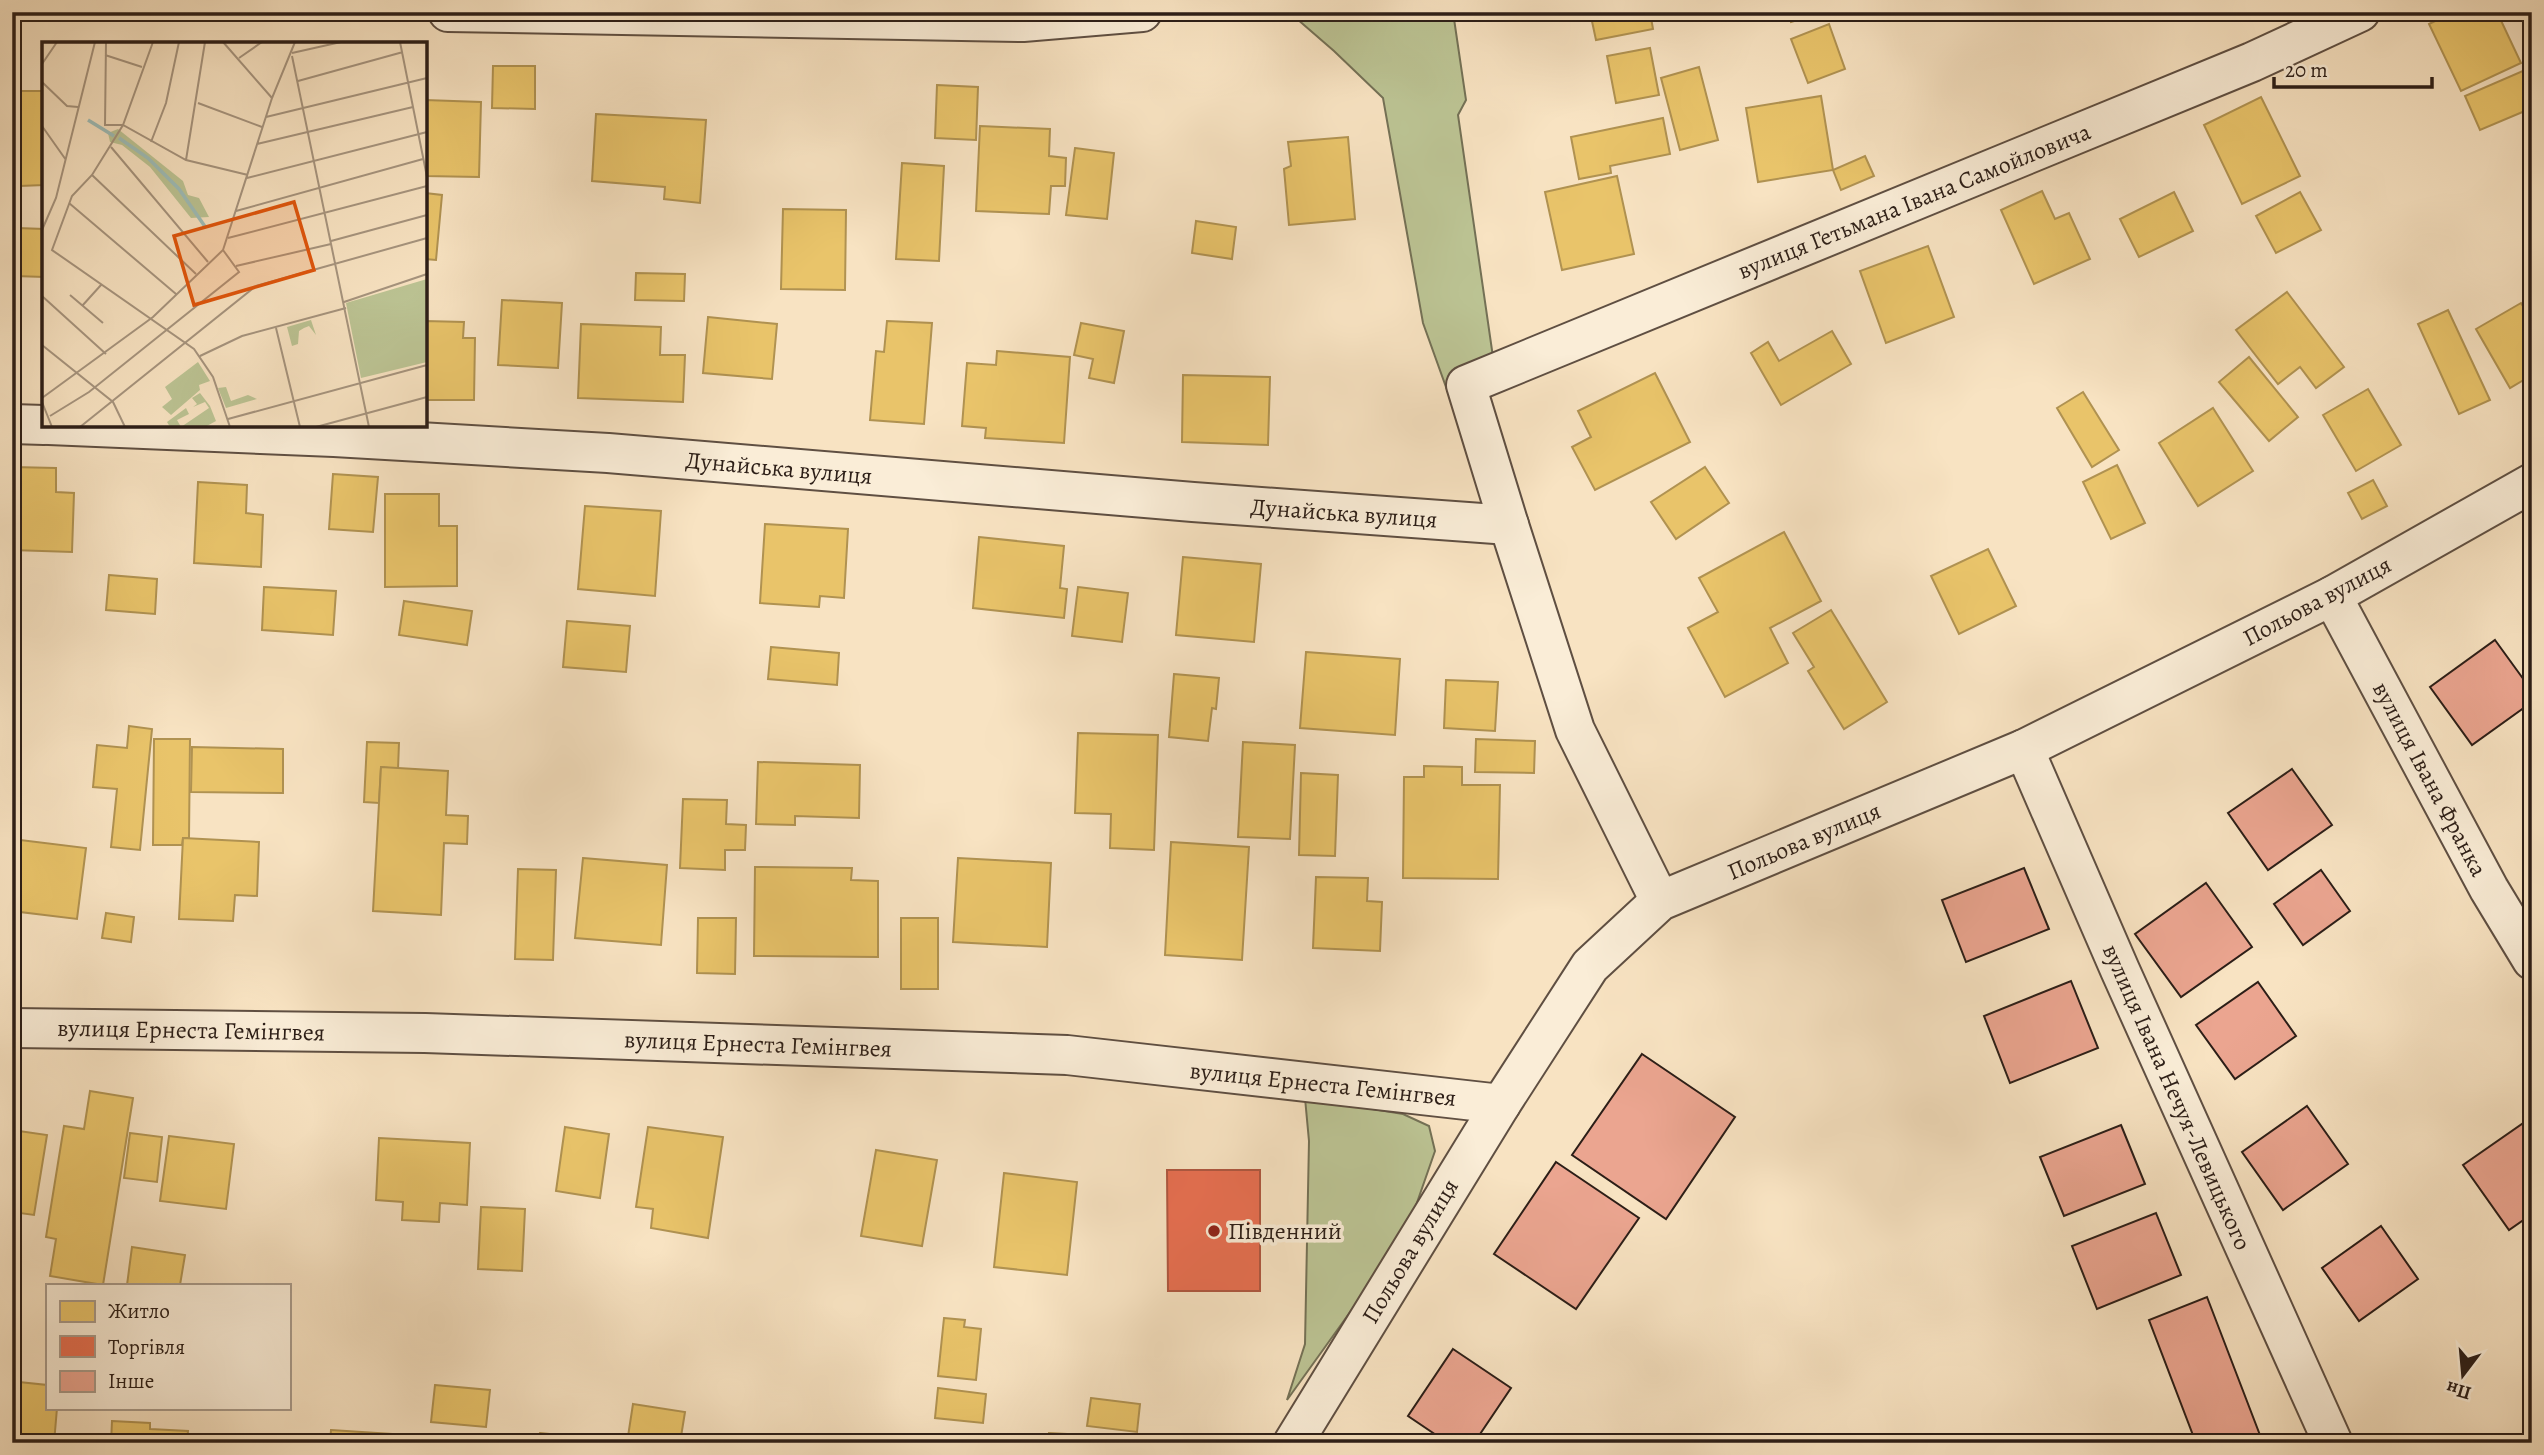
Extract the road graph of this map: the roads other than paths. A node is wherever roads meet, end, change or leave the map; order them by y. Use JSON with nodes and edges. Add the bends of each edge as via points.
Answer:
{"nodes":[{"id":1,"x":447,"y":12,"type":"edge"},
{"id":2,"x":1142,"y":12,"type":"edge"},
{"id":3,"x":2360,"y":12,"type":"edge"},
{"id":4,"x":12,"y":424,"type":"edge"},
{"id":5,"x":42,"y":425,"type":"edge"},
{"id":6,"x":96,"y":427,"type":"edge"},
{"id":7,"x":2532,"y":483,"type":"edge"},
{"id":8,"x":1508,"y":525,"type":"junction"},
{"id":9,"x":2332,"y":596,"type":"junction"},
{"id":10,"x":2024,"y":750,"type":"junction"},
{"id":11,"x":1660,"y":901,"type":"junction"},
{"id":12,"x":2532,"y":960,"type":"edge"},
{"id":13,"x":12,"y":1028,"type":"edge"},
{"id":14,"x":1501,"y":1104,"type":"junction"},
{"id":15,"x":1293,"y":1443,"type":"edge"},
{"id":16,"x":2333,"y":1443,"type":"edge"}],
"edges":[{"from":1,"to":2,"type":"street","via":[[1023,22]]},
{"from":3,"to":8,"type":"street","name":"вулиця Гетьмана Івана Самойловича","via":[[2252,62],[1466,385]]},
{"from":4,"to":5,"type":"street","name":"Дунайська вулиця"},
{"from":6,"to":8,"type":"street","name":"Дунайська вулиця","via":[[608,453]]},
{"from":7,"to":9,"type":"street","name":"Польова вулиця"},
{"from":8,"to":11,"type":"street","via":[[1576,730]]},
{"from":9,"to":10,"type":"street","name":"Польова вулиця"},
{"from":9,"to":12,"type":"street","name":"вулиця Івана Франка"},
{"from":10,"to":11,"type":"street","name":"Польова вулиця"},
{"from":10,"to":16,"type":"street","name":"вулиця Івана Нечуя-Левицького"},
{"from":11,"to":14,"type":"street","name":"Польова вулиця","via":[[1590,966]]},
{"from":13,"to":14,"type":"street","name":"вулиця Ернеста Гемінгвея","via":[[439,1033],[1067,1055]]},
{"from":14,"to":15,"type":"street","name":"Польова вулиця"}]}
